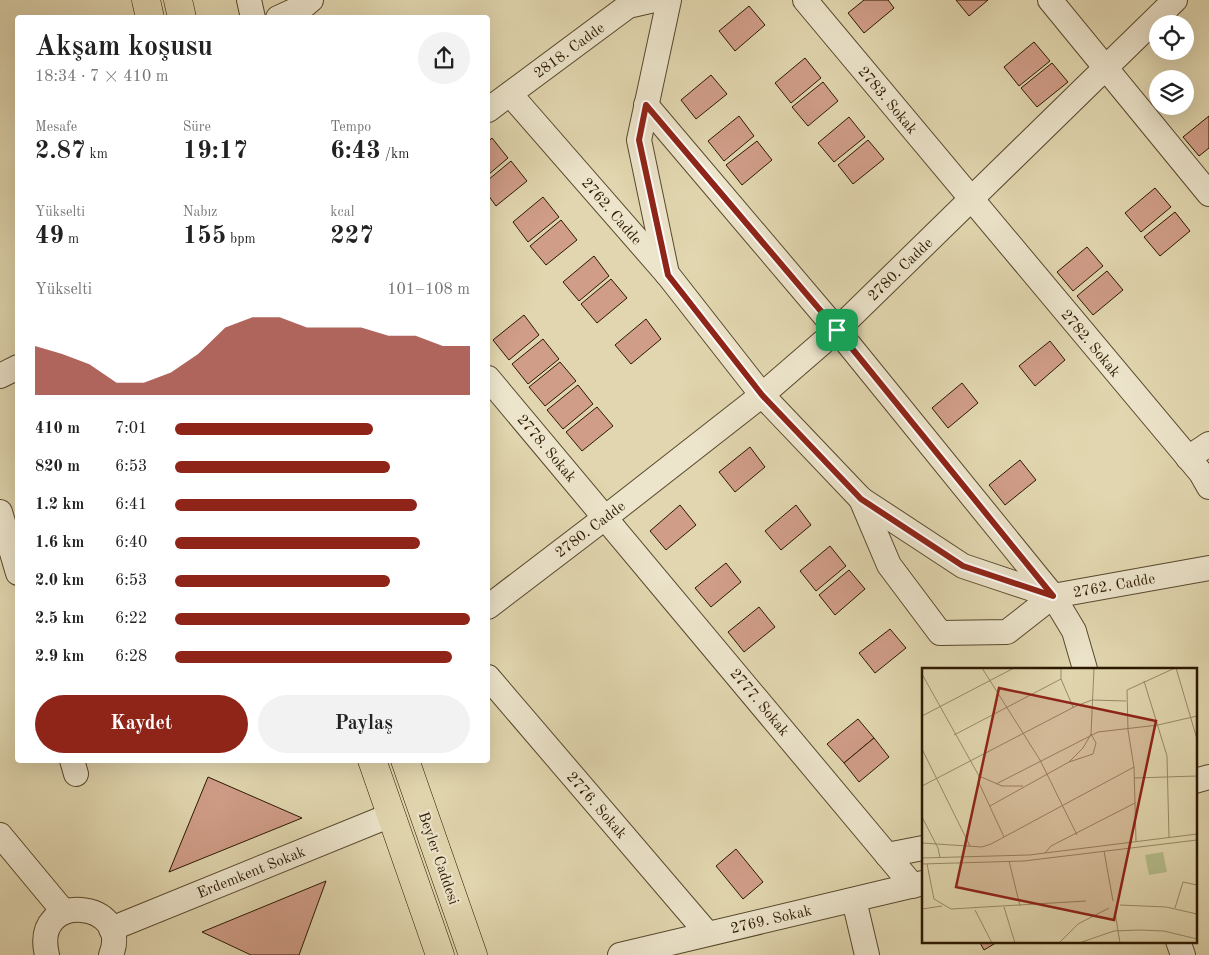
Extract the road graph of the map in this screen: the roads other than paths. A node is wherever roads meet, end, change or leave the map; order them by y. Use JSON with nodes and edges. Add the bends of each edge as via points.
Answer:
{"nodes":[{"id":1,"x":146,"y":0,"type":"edge"},
{"id":2,"x":178,"y":0,"type":"edge"},
{"id":3,"x":249,"y":0,"type":"edge"},
{"id":4,"x":311,"y":0,"type":"edge"},
{"id":5,"x":654,"y":0,"type":"edge"},
{"id":6,"x":669,"y":0,"type":"edge"},
{"id":7,"x":804,"y":0,"type":"edge"},
{"id":8,"x":1050,"y":0,"type":"edge"},
{"id":9,"x":1174,"y":0,"type":"edge"},
{"id":10,"x":149,"y":15,"type":"edge"},
{"id":11,"x":181,"y":15,"type":"edge"},
{"id":12,"x":252,"y":15,"type":"edge"},
{"id":13,"x":284,"y":15,"type":"edge"},
{"id":14,"x":1107,"y":67,"type":"junction"},
{"id":15,"x":510,"y":94,"type":"junction"},
{"id":16,"x":646,"y":105,"type":"junction"},
{"id":17,"x":490,"y":109,"type":"edge"},
{"id":18,"x":1209,"y":194,"type":"edge"},
{"id":19,"x":971,"y":201,"type":"junction"},
{"id":20,"x":668,"y":275,"type":"junction"},
{"id":21,"x":837,"y":330,"type":"junction"},
{"id":22,"x":15,"y":368,"type":"edge"},
{"id":23,"x":0,"y":376,"type":"edge"},
{"id":24,"x":490,"y":380,"type":"edge"},
{"id":25,"x":762,"y":395,"type":"junction"},
{"id":26,"x":1209,"y":444,"type":"edge"},
{"id":27,"x":1188,"y":458,"type":"junction"},
{"id":28,"x":1209,"y":487,"type":"edge"},
{"id":29,"x":861,"y":499,"type":"junction"},
{"id":30,"x":0,"y":512,"type":"edge"},
{"id":31,"x":606,"y":517,"type":"junction"},
{"id":32,"x":15,"y":563,"type":"edge"},
{"id":33,"x":1209,"y":568,"type":"edge"},
{"id":34,"x":1053,"y":596,"type":"junction"},
{"id":35,"x":490,"y":605,"type":"edge"},
{"id":36,"x":1085,"y":668,"type":"edge"},
{"id":37,"x":490,"y":679,"type":"edge"},
{"id":38,"x":373,"y":763,"type":"edge"},
{"id":39,"x":406,"y":763,"type":"edge"},
{"id":40,"x":1209,"y":777,"type":"edge"},
{"id":41,"x":1196,"y":781,"type":"edge"},
{"id":42,"x":420,"y":803,"type":"junction"},
{"id":43,"x":391,"y":815,"type":"junction"},
{"id":44,"x":0,"y":835,"type":"edge"},
{"id":45,"x":922,"y":848,"type":"edge"},
{"id":46,"x":887,"y":855,"type":"junction"},
{"id":47,"x":918,"y":884,"type":"edge"},
{"id":48,"x":854,"y":900,"type":"junction"},
{"id":49,"x":64,"y":912,"type":"junction"},
{"id":50,"x":111,"y":929,"type":"junction"},
{"id":51,"x":707,"y":933,"type":"junction"},
{"id":52,"x":1178,"y":942,"type":"edge"},
{"id":53,"x":47,"y":955,"type":"edge"},
{"id":54,"x":111,"y":955,"type":"edge"},
{"id":55,"x":440,"y":955,"type":"edge"},
{"id":56,"x":474,"y":955,"type":"edge"},
{"id":57,"x":620,"y":955,"type":"edge"},
{"id":58,"x":867,"y":955,"type":"edge"},
{"id":59,"x":1183,"y":955,"type":"edge"}],
"edges":[{"from":1,"to":10,"type":"main road"},
{"from":2,"to":11,"type":"main road"},
{"from":3,"to":12,"type":"street"},
{"from":4,"to":13,"type":"street"},
{"from":5,"to":15,"type":"street","name":"2818. Cadde","via":[[628,6]]},
{"from":6,"to":16,"type":"street"},
{"from":7,"to":19,"type":"street","name":"2783. Sokak"},
{"from":8,"to":14,"type":"street"},
{"from":9,"to":14,"type":"street","name":"2780. Cadde"},
{"from":14,"to":18,"type":"street"},
{"from":14,"to":19,"type":"street","name":"2780. Cadde"},
{"from":15,"to":17,"type":"street","name":"2818. Cadde"},
{"from":15,"to":20,"type":"street","name":"2762. Cadde"},
{"from":16,"to":20,"type":"street","via":[[639,140]]},
{"from":16,"to":21,"type":"street"},
{"from":19,"to":21,"type":"street","name":"2780. Cadde"},
{"from":19,"to":27,"type":"street","name":"2782. Sokak"},
{"from":20,"to":25,"type":"street","name":"2762. Cadde"},
{"from":21,"to":25,"type":"street","name":"2780. Cadde"},
{"from":21,"to":34,"type":"street"},
{"from":22,"to":23,"type":"street"},
{"from":24,"to":31,"type":"street","name":"2778. Sokak"},
{"from":25,"to":29,"type":"street","name":"2762. Cadde"},
{"from":25,"to":31,"type":"street","name":"2780. Cadde"},
{"from":26,"to":27,"type":"street"},
{"from":27,"to":28,"type":"street","name":"2782. Sokak"},
{"from":29,"to":34,"type":"street","name":"2762. Cadde","via":[[963,566]]},
{"from":29,"to":34,"type":"street","via":[[889,565],[940,633],[1007,632]]},
{"from":30,"to":32,"type":"street"},
{"from":31,"to":35,"type":"street","name":"2780. Cadde"},
{"from":31,"to":46,"type":"street","name":"2777. Sokak"},
{"from":33,"to":34,"type":"street","name":"2762. Cadde"},
{"from":34,"to":36,"type":"street","via":[[1074,631]]},
{"from":37,"to":51,"type":"street","name":"2776. Sokak"},
{"from":38,"to":43,"type":"main road","name":"Beyler Caddesi"},
{"from":39,"to":42,"type":"main road","name":"Beyler Caddesi"},
{"from":40,"to":41,"type":"street"},
{"from":42,"to":43,"type":"main road"},
{"from":42,"to":56,"type":"main road","name":"Beyler Caddesi"},
{"from":43,"to":50,"type":"street","name":"Erdemkent Sokak"},
{"from":43,"to":55,"type":"main road","name":"Beyler Caddesi"},
{"from":44,"to":49,"type":"street"},
{"from":45,"to":46,"type":"street"},
{"from":46,"to":47,"type":"street","name":"2777. Sokak"},
{"from":47,"to":48,"type":"street","name":"2769. Sokak"},
{"from":48,"to":51,"type":"street","name":"2769. Sokak"},
{"from":48,"to":58,"type":"street"},
{"from":49,"to":50,"type":"street","via":[[74,909],[90,911],[105,919]]},
{"from":49,"to":53,"type":"street","via":[[49,926],[45,946]]},
{"from":50,"to":54,"type":"street","via":[[114,939]]},
{"from":51,"to":57,"type":"street","name":"2769. Sokak"},
{"from":52,"to":59,"type":"street"}]}
